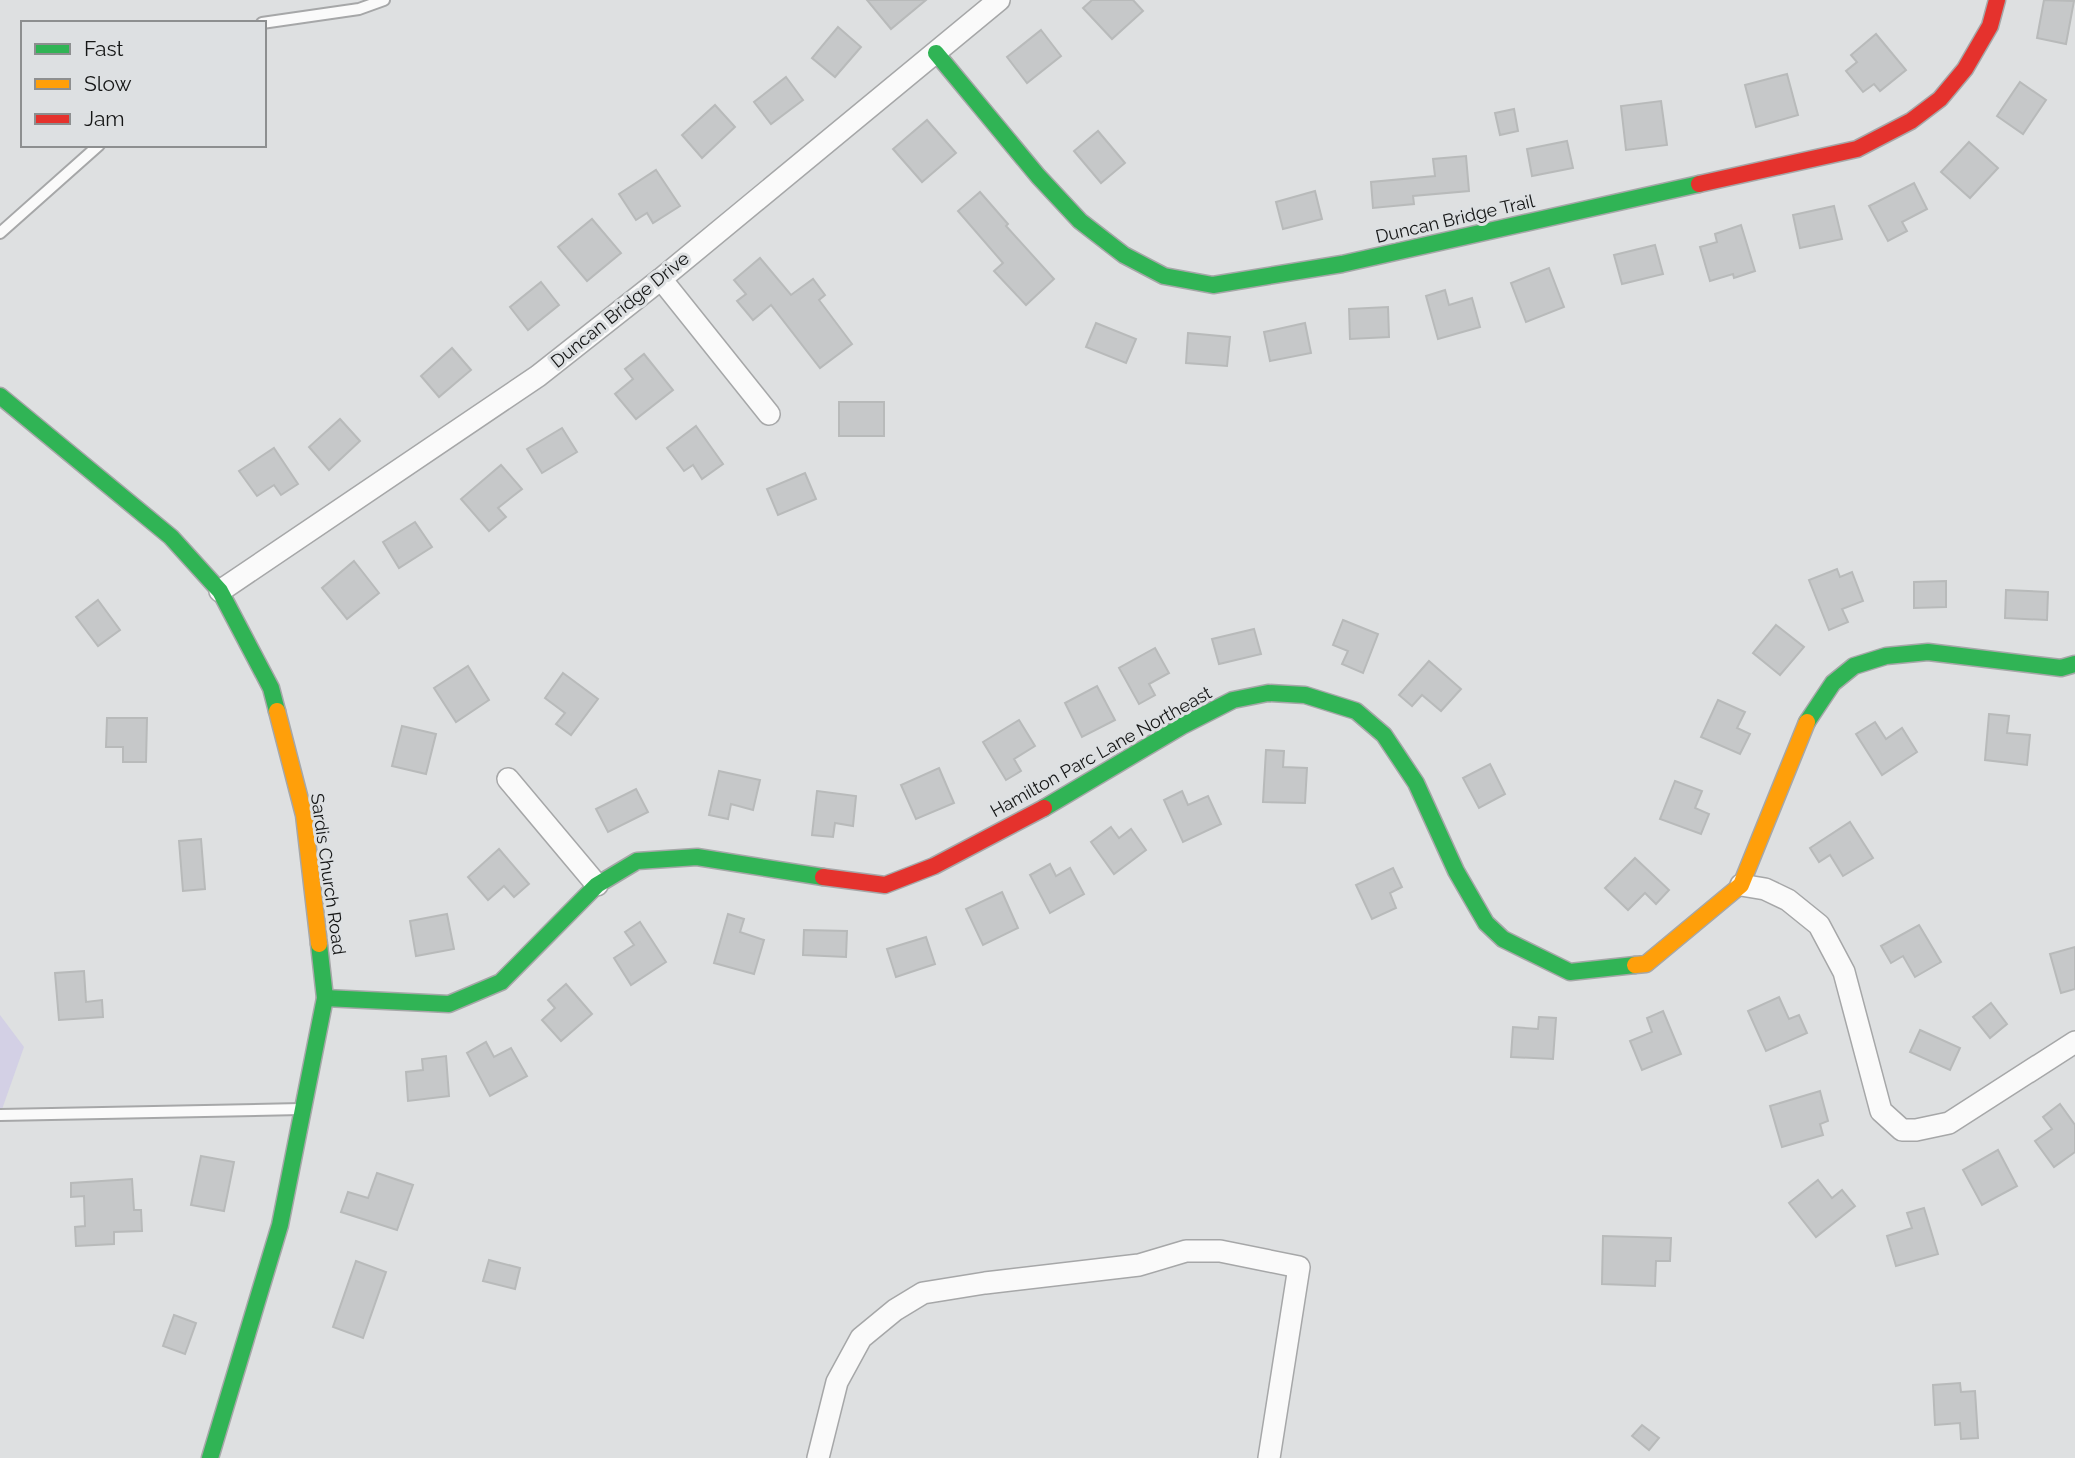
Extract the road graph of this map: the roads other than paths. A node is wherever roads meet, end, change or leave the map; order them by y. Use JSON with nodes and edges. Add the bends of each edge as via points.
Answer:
{"nodes":[{"id":1,"x":384,"y":0,"type":"edge"},
{"id":2,"x":999,"y":0,"type":"edge"},
{"id":3,"x":1997,"y":0,"type":"edge"},
{"id":4,"x":266,"y":22,"type":"edge"},
{"id":5,"x":936,"y":54,"type":"junction"},
{"id":6,"x":97,"y":147,"type":"edge"},
{"id":7,"x":0,"y":233,"type":"edge"},
{"id":8,"x":661,"y":279,"type":"junction"},
{"id":9,"x":0,"y":396,"type":"edge"},
{"id":10,"x":769,"y":414,"type":"dead end"},
{"id":11,"x":220,"y":591,"type":"junction"},
{"id":12,"x":2075,"y":664,"type":"edge"},
{"id":13,"x":508,"y":779,"type":"dead end"},
{"id":14,"x":1741,"y":885,"type":"junction"},
{"id":15,"x":597,"y":886,"type":"junction"},
{"id":16,"x":325,"y":998,"type":"junction"},
{"id":17,"x":2075,"y":1042,"type":"edge"},
{"id":18,"x":301,"y":1110,"type":"junction"},
{"id":19,"x":0,"y":1115,"type":"edge"},
{"id":20,"x":210,"y":1458,"type":"edge"},
{"id":21,"x":818,"y":1458,"type":"edge"},
{"id":22,"x":1269,"y":1458,"type":"edge"}],
"edges":[{"from":1,"to":4,"type":"lane","via":[[359,9]]},
{"from":2,"to":5,"type":"street","name":"Duncan Bridge Drive"},
{"from":3,"to":5,"type":"street","name":"Duncan Bridge Trail","via":[[1995,19],[1965,72],[1936,104],[1904,127],[1857,149],[1342,264],[1213,285],[1164,276],[1124,255],[1080,221]]},
{"from":5,"to":8,"type":"street","name":"Duncan Bridge Drive"},
{"from":6,"to":7,"type":"lane"},
{"from":8,"to":10,"type":"street"},
{"from":8,"to":11,"type":"street","name":"Duncan Bridge Drive","via":[[538,376]]},
{"from":9,"to":11,"type":"street","name":"Sardis Church Road","via":[[171,537]]},
{"from":11,"to":16,"type":"street","name":"Sardis Church Road","via":[[271,688],[304,815]]},
{"from":12,"to":14,"type":"street","name":"Hamilton Parc Lane Northeast","via":[[2061,667],[1928,652],[1886,656],[1854,666],[1833,684],[1810,716]]},
{"from":13,"to":15,"type":"street"},
{"from":14,"to":15,"type":"street","name":"Hamilton Parc Lane Northeast","via":[[1646,964],[1570,972],[1503,939],[1486,923],[1456,871],[1416,783],[1384,735],[1356,711],[1305,695],[1268,693],[1233,700],[934,866],[885,885],[697,857],[637,861]]},
{"from":14,"to":17,"type":"street","via":[[1765,889],[1819,925],[1844,972],[1881,1111],[1902,1130],[1949,1123]]},
{"from":15,"to":16,"type":"street","name":"Hamilton Parc Lane Northeast","via":[[501,982],[449,1004]]},
{"from":16,"to":18,"type":"street","name":"Sardis Church Road"},
{"from":18,"to":19,"type":"lane"},
{"from":18,"to":20,"type":"street","name":"Sardis Church Road","via":[[280,1225]]},
{"from":21,"to":22,"type":"street","via":[[837,1382],[861,1338],[923,1293],[1139,1265],[1186,1251],[1220,1251],[1299,1266]]}]}
